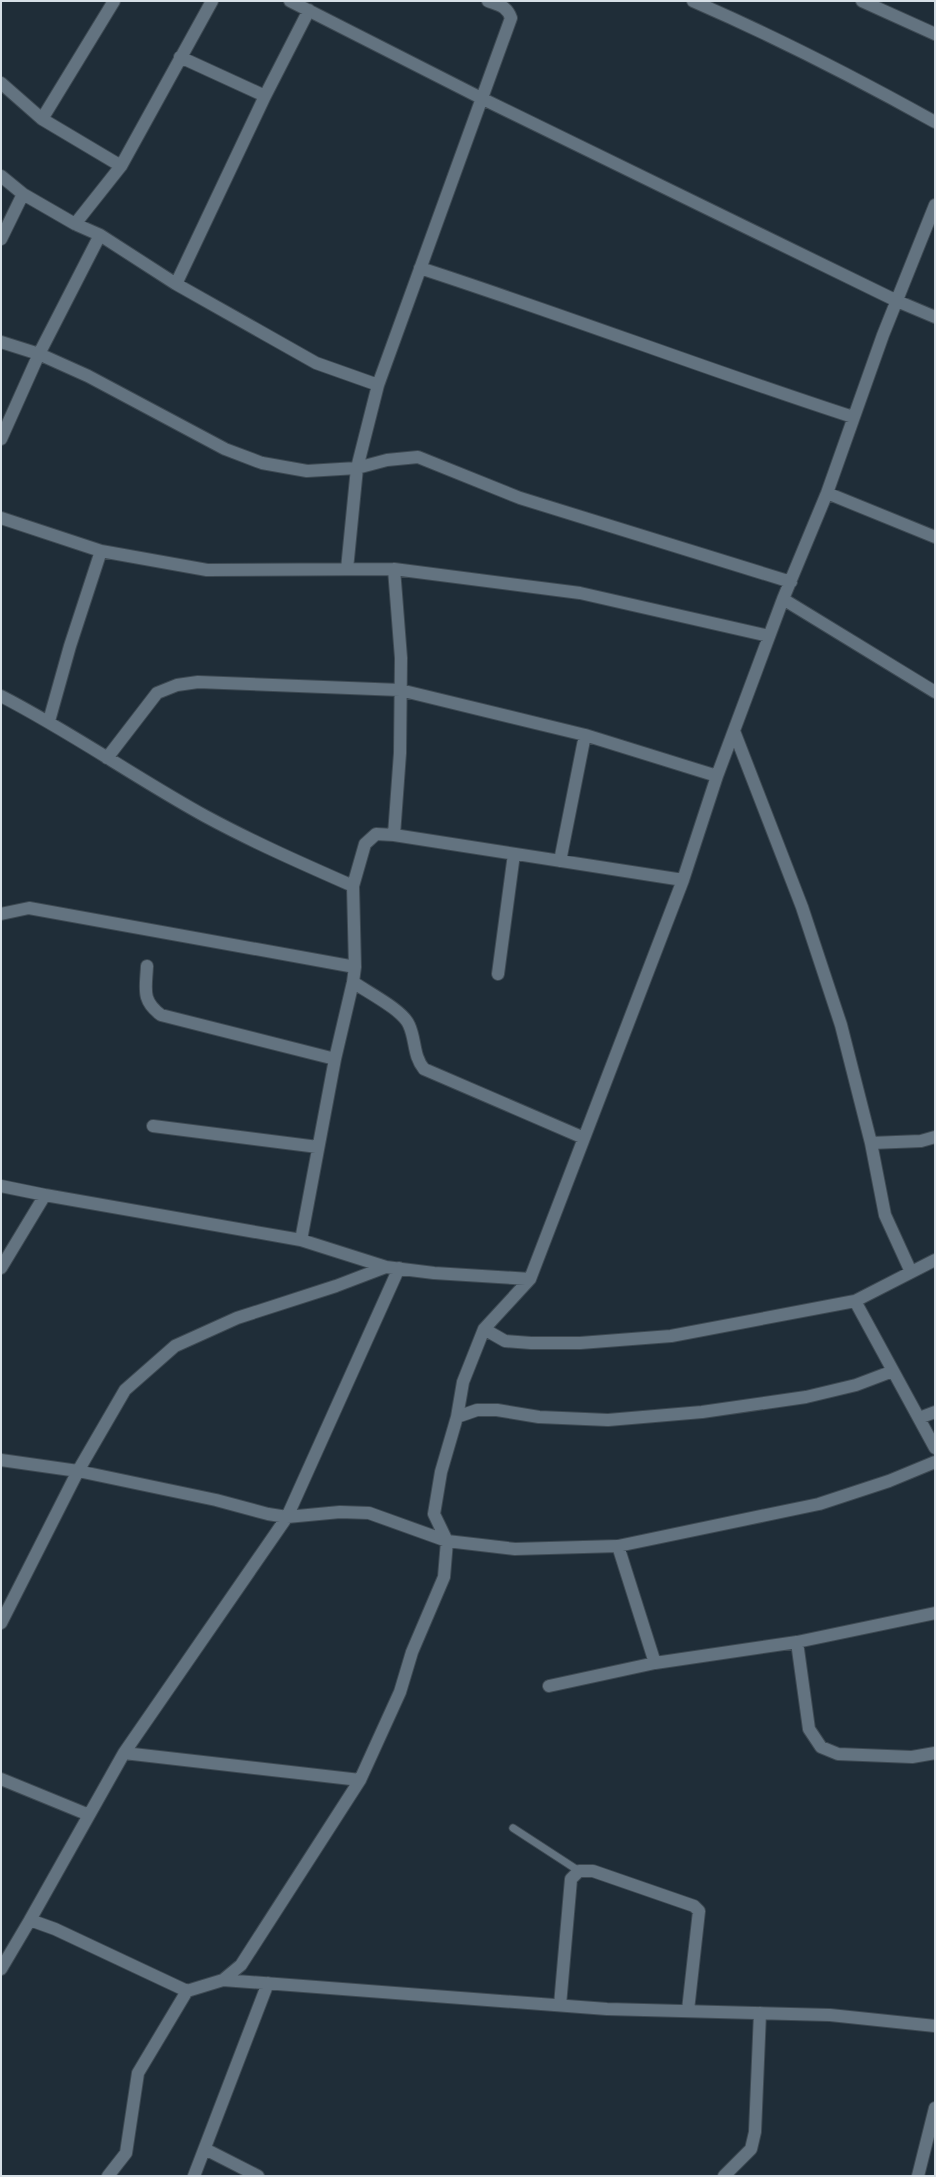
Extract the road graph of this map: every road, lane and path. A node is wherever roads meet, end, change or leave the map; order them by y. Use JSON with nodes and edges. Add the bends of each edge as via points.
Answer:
{"nodes":[{"id":1,"x":114,"y":1,"type":"edge"},
{"id":2,"x":212,"y":1,"type":"edge"},
{"id":3,"x":290,"y":1,"type":"edge"},
{"id":4,"x":488,"y":1,"type":"edge"},
{"id":5,"x":693,"y":1,"type":"edge"},
{"id":6,"x":862,"y":1,"type":"edge"},
{"id":7,"x":309,"y":10,"type":"junction"},
{"id":8,"x":935,"y":34,"type":"edge"},
{"id":9,"x":180,"y":57,"type":"junction"},
{"id":10,"x":1,"y":83,"type":"edge"},
{"id":11,"x":265,"y":96,"type":"junction"},
{"id":12,"x":483,"y":99,"type":"junction"},
{"id":13,"x":42,"y":118,"type":"junction"},
{"id":14,"x":935,"y":122,"type":"edge"},
{"id":15,"x":121,"y":166,"type":"junction"},
{"id":16,"x":1,"y":176,"type":"edge"},
{"id":17,"x":23,"y":194,"type":"junction"},
{"id":18,"x":935,"y":204,"type":"edge"},
{"id":19,"x":76,"y":224,"type":"junction"},
{"id":20,"x":100,"y":235,"type":"junction"},
{"id":21,"x":1,"y":240,"type":"edge"},
{"id":22,"x":420,"y":268,"type":"junction"},
{"id":23,"x":176,"y":284,"type":"junction"},
{"id":24,"x":897,"y":301,"type":"junction"},
{"id":25,"x":935,"y":317,"type":"edge"},
{"id":26,"x":1,"y":342,"type":"edge"},
{"id":27,"x":39,"y":354,"type":"junction"},
{"id":28,"x":378,"y":385,"type":"junction"},
{"id":29,"x":853,"y":417,"type":"junction"},
{"id":30,"x":1,"y":439,"type":"edge"},
{"id":31,"x":357,"y":468,"type":"junction"},
{"id":32,"x":827,"y":493,"type":"junction"},
{"id":33,"x":1,"y":518,"type":"edge"},
{"id":34,"x":935,"y":537,"type":"edge"},
{"id":35,"x":101,"y":551,"type":"junction"},
{"id":36,"x":394,"y":569,"type":"junction"},
{"id":37,"x":347,"y":570,"type":"junction"},
{"id":38,"x":791,"y":582,"type":"junction"},
{"id":39,"x":783,"y":599,"type":"junction"},
{"id":40,"x":769,"y":636,"type":"junction"},
{"id":41,"x":400,"y":690,"type":"junction"},
{"id":42,"x":935,"y":692,"type":"edge"},
{"id":43,"x":1,"y":696,"type":"edge"},
{"id":44,"x":49,"y":721,"type":"junction"},
{"id":45,"x":734,"y":731,"type":"junction"},
{"id":46,"x":585,"y":735,"type":"junction"},
{"id":47,"x":107,"y":758,"type":"junction"},
{"id":48,"x":717,"y":776,"type":"junction"},
{"id":49,"x":394,"y":835,"type":"junction"},
{"id":50,"x":514,"y":854,"type":"junction"},
{"id":51,"x":560,"y":861,"type":"junction"},
{"id":52,"x":683,"y":880,"type":"junction"},
{"id":53,"x":353,"y":886,"type":"junction"},
{"id":54,"x":1,"y":914,"type":"edge"},
{"id":55,"x":147,"y":966,"type":"dead end"},
{"id":56,"x":355,"y":967,"type":"junction"},
{"id":57,"x":498,"y":974,"type":"dead end"},
{"id":58,"x":353,"y":982,"type":"junction"},
{"id":59,"x":334,"y":1059,"type":"junction"},
{"id":60,"x":153,"y":1126,"type":"dead end"},
{"id":61,"x":935,"y":1137,"type":"edge"},
{"id":62,"x":584,"y":1138,"type":"junction"},
{"id":63,"x":871,"y":1143,"type":"junction"},
{"id":64,"x":318,"y":1147,"type":"junction"},
{"id":65,"x":1,"y":1186,"type":"edge"},
{"id":66,"x":45,"y":1195,"type":"junction"},
{"id":67,"x":301,"y":1240,"type":"junction"},
{"id":68,"x":935,"y":1260,"type":"edge"},
{"id":69,"x":386,"y":1267,"type":"junction"},
{"id":70,"x":1,"y":1268,"type":"edge"},
{"id":71,"x":399,"y":1268,"type":"junction"},
{"id":72,"x":911,"y":1272,"type":"junction"},
{"id":73,"x":530,"y":1279,"type":"junction"},
{"id":74,"x":855,"y":1301,"type":"junction"},
{"id":75,"x":484,"y":1329,"type":"junction"},
{"id":76,"x":893,"y":1371,"type":"junction"},
{"id":77,"x":935,"y":1412,"type":"edge"},
{"id":78,"x":457,"y":1417,"type":"junction"},
{"id":79,"x":919,"y":1418,"type":"junction"},
{"id":80,"x":935,"y":1448,"type":"edge"},
{"id":81,"x":1,"y":1460,"type":"edge"},
{"id":82,"x":935,"y":1462,"type":"edge"},
{"id":83,"x":78,"y":1471,"type":"junction"},
{"id":84,"x":287,"y":1517,"type":"junction"},
{"id":85,"x":446,"y":1541,"type":"junction"},
{"id":86,"x":618,"y":1546,"type":"junction"},
{"id":87,"x":935,"y":1613,"type":"edge"},
{"id":88,"x":1,"y":1623,"type":"edge"},
{"id":89,"x":797,"y":1642,"type":"junction"},
{"id":90,"x":655,"y":1663,"type":"junction"},
{"id":91,"x":549,"y":1686,"type":"dead end"},
{"id":92,"x":124,"y":1753,"type":"junction"},
{"id":93,"x":935,"y":1753,"type":"edge"},
{"id":94,"x":1,"y":1779,"type":"edge"},
{"id":95,"x":360,"y":1780,"type":"junction"},
{"id":96,"x":89,"y":1815,"type":"junction"},
{"id":97,"x":513,"y":1828,"type":"dead end"},
{"id":98,"x":579,"y":1871,"type":"junction"},
{"id":99,"x":30,"y":1920,"type":"junction"},
{"id":100,"x":1,"y":1969,"type":"edge"},
{"id":101,"x":223,"y":1980,"type":"junction"},
{"id":102,"x":268,"y":1983,"type":"junction"},
{"id":103,"x":187,"y":1991,"type":"junction"},
{"id":104,"x":560,"y":2006,"type":"junction"},
{"id":105,"x":688,"y":2010,"type":"junction"},
{"id":106,"x":760,"y":2013,"type":"junction"},
{"id":107,"x":935,"y":2026,"type":"edge"},
{"id":108,"x":935,"y":2108,"type":"edge"},
{"id":109,"x":205,"y":2149,"type":"junction"},
{"id":110,"x":108,"y":2176,"type":"edge"},
{"id":111,"x":194,"y":2176,"type":"edge"},
{"id":112,"x":258,"y":2176,"type":"edge"},
{"id":113,"x":724,"y":2176,"type":"edge"},
{"id":114,"x":918,"y":2176,"type":"edge"}],
"edges":[{"from":1,"to":13,"type":"street"},
{"from":2,"to":9,"type":"street"},
{"from":3,"to":7,"type":"street"},
{"from":4,"to":12,"type":"street","via":[[503,6],[511,18]]},
{"from":5,"to":14,"type":"street","via":[[743,22],[843,71]]},
{"from":6,"to":8,"type":"street"},
{"from":7,"to":11,"type":"street"},
{"from":7,"to":12,"type":"street"},
{"from":9,"to":11,"type":"street"},
{"from":9,"to":15,"type":"street"},
{"from":10,"to":13,"type":"street"},
{"from":11,"to":23,"type":"street"},
{"from":12,"to":22,"type":"street"},
{"from":12,"to":24,"type":"street"},
{"from":13,"to":15,"type":"street"},
{"from":15,"to":19,"type":"street"},
{"from":16,"to":17,"type":"street"},
{"from":17,"to":19,"type":"street"},
{"from":17,"to":21,"type":"street"},
{"from":18,"to":24,"type":"street"},
{"from":19,"to":20,"type":"street"},
{"from":20,"to":23,"type":"street"},
{"from":20,"to":27,"type":"street"},
{"from":22,"to":28,"type":"street"},
{"from":22,"to":29,"type":"street","via":[[522,301],[747,383]]},
{"from":23,"to":28,"type":"street","via":[[316,363]]},
{"from":24,"to":25,"type":"street"},
{"from":24,"to":29,"type":"street"},
{"from":26,"to":27,"type":"street"},
{"from":27,"to":30,"type":"street"},
{"from":27,"to":31,"type":"street","via":[[88,376],[225,449],[262,463],[307,471]]},
{"from":28,"to":31,"type":"street"},
{"from":29,"to":32,"type":"street"},
{"from":31,"to":37,"type":"street"},
{"from":31,"to":38,"type":"street","via":[[387,460],[418,457],[520,498]]},
{"from":32,"to":34,"type":"street"},
{"from":32,"to":38,"type":"street"},
{"from":33,"to":35,"type":"street"},
{"from":35,"to":37,"type":"street","via":[[207,570]]},
{"from":35,"to":44,"type":"street"},
{"from":36,"to":37,"type":"street"},
{"from":36,"to":40,"type":"street","via":[[580,593]]},
{"from":36,"to":41,"type":"street","via":[[401,658]]},
{"from":38,"to":39,"type":"street"},
{"from":39,"to":40,"type":"street"},
{"from":39,"to":42,"type":"street"},
{"from":40,"to":45,"type":"street"},
{"from":41,"to":46,"type":"street"},
{"from":41,"to":47,"type":"street","via":[[198,682],[177,685],[157,693]]},
{"from":41,"to":49,"type":"street","via":[[400,753]]},
{"from":43,"to":44,"type":"street"},
{"from":44,"to":47,"type":"street"},
{"from":45,"to":48,"type":"street"},
{"from":45,"to":63,"type":"street","via":[[804,915],[841,1025]]},
{"from":46,"to":48,"type":"street"},
{"from":46,"to":51,"type":"street"},
{"from":47,"to":53,"type":"street","via":[[205,816],[293,860]]},
{"from":48,"to":52,"type":"street"},
{"from":49,"to":50,"type":"street"},
{"from":49,"to":53,"type":"street","via":[[376,834],[368,839]]},
{"from":50,"to":51,"type":"street"},
{"from":50,"to":57,"type":"street"},
{"from":51,"to":52,"type":"street"},
{"from":52,"to":62,"type":"street"},
{"from":53,"to":56,"type":"street"},
{"from":54,"to":56,"type":"street","via":[[29,908]]},
{"from":55,"to":59,"type":"street","via":[[146,998],[151,1008],[161,1015]]},
{"from":56,"to":58,"type":"street"},
{"from":58,"to":59,"type":"street"},
{"from":58,"to":62,"type":"street","via":[[402,1016],[409,1024],[419,1063],[424,1069]]},
{"from":59,"to":64,"type":"street"},
{"from":60,"to":64,"type":"street"},
{"from":61,"to":63,"type":"street","via":[[921,1141]]},
{"from":62,"to":73,"type":"street"},
{"from":63,"to":72,"type":"street","via":[[885,1215]]},
{"from":64,"to":67,"type":"street"},
{"from":65,"to":66,"type":"street"},
{"from":66,"to":67,"type":"street"},
{"from":66,"to":70,"type":"street"},
{"from":67,"to":69,"type":"street"},
{"from":68,"to":72,"type":"street"},
{"from":69,"to":71,"type":"street"},
{"from":69,"to":83,"type":"street","via":[[237,1318],[175,1346],[125,1390]]},
{"from":71,"to":73,"type":"street","via":[[434,1273]]},
{"from":71,"to":84,"type":"street"},
{"from":72,"to":74,"type":"street"},
{"from":73,"to":75,"type":"street"},
{"from":74,"to":75,"type":"street","via":[[671,1336],[580,1343],[505,1341]]},
{"from":74,"to":76,"type":"street"},
{"from":75,"to":78,"type":"street","via":[[463,1382]]},
{"from":76,"to":78,"type":"street","via":[[856,1385],[806,1397],[702,1412],[608,1420],[538,1417],[497,1410],[477,1410]]},
{"from":76,"to":79,"type":"street"},
{"from":77,"to":79,"type":"street"},
{"from":78,"to":85,"type":"street","via":[[441,1472],[434,1514]]},
{"from":79,"to":80,"type":"street"},
{"from":81,"to":83,"type":"street"},
{"from":82,"to":86,"type":"street","via":[[889,1481],[819,1504]]},
{"from":83,"to":84,"type":"street"},
{"from":83,"to":88,"type":"street"},
{"from":84,"to":85,"type":"street","via":[[340,1512],[369,1513]]},
{"from":84,"to":92,"type":"street"},
{"from":85,"to":86,"type":"street","via":[[515,1549]]},
{"from":85,"to":95,"type":"street","via":[[444,1577],[412,1652],[400,1692]]},
{"from":86,"to":90,"type":"street"},
{"from":87,"to":89,"type":"street"},
{"from":89,"to":90,"type":"street"},
{"from":89,"to":93,"type":"street","via":[[809,1729],[821,1748],[838,1754],[912,1757]]},
{"from":90,"to":91,"type":"street"},
{"from":92,"to":95,"type":"street"},
{"from":92,"to":96,"type":"street"},
{"from":94,"to":96,"type":"street"},
{"from":95,"to":101,"type":"street","via":[[241,1965]]},
{"from":96,"to":99,"type":"street"},
{"from":97,"to":98,"type":"lane"},
{"from":98,"to":104,"type":"street","via":[[571,1879],[569,1888]]},
{"from":98,"to":105,"type":"street","via":[[593,1871],[694,1906],[699,1911]]},
{"from":99,"to":100,"type":"street"},
{"from":99,"to":103,"type":"street","via":[[55,1929]]},
{"from":101,"to":102,"type":"street"},
{"from":101,"to":103,"type":"street"},
{"from":102,"to":104,"type":"street"},
{"from":102,"to":109,"type":"street"},
{"from":103,"to":110,"type":"street","via":[[138,2073],[126,2153]]},
{"from":104,"to":105,"type":"street"},
{"from":105,"to":106,"type":"street"},
{"from":106,"to":107,"type":"street","via":[[830,2015]]},
{"from":106,"to":113,"type":"street","via":[[755,2132],[751,2149]]},
{"from":108,"to":114,"type":"street"},
{"from":109,"to":111,"type":"street"},
{"from":109,"to":112,"type":"street"}]}
